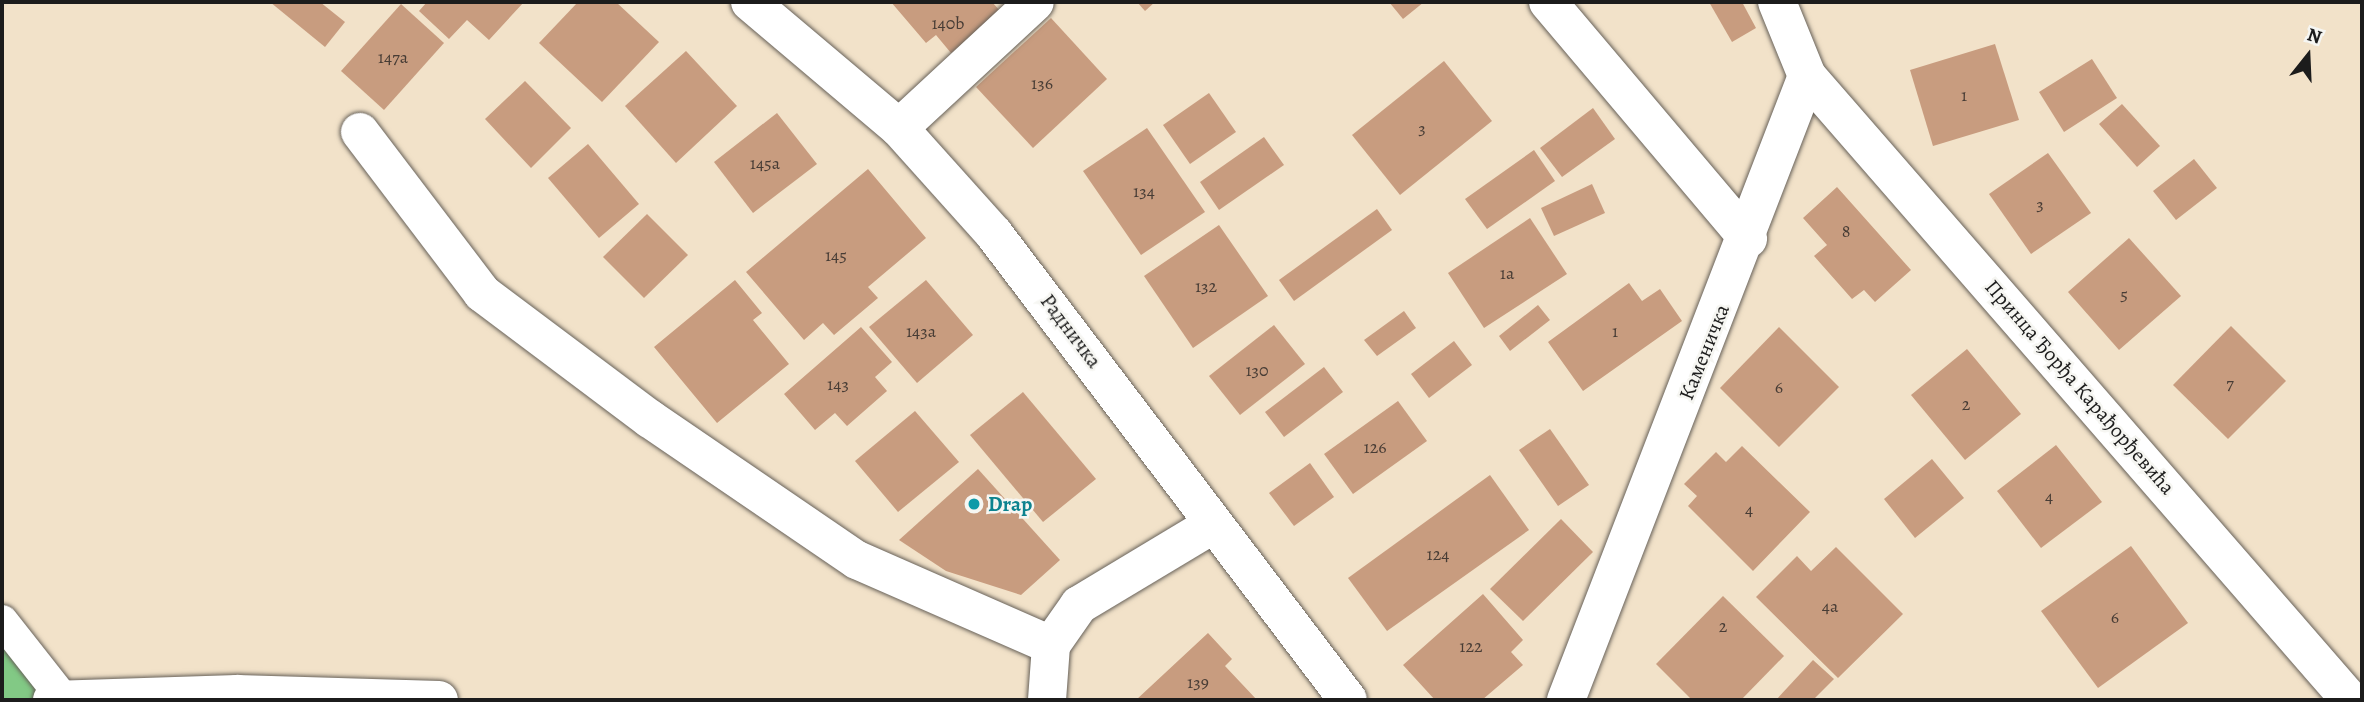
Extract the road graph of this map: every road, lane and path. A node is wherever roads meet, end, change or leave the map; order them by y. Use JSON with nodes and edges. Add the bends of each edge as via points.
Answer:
{"nodes":[{"id":1,"x":750,"y":2,"type":"edge"},
{"id":2,"x":1035,"y":2,"type":"edge"},
{"id":3,"x":1548,"y":2,"type":"edge"},
{"id":4,"x":1777,"y":2,"type":"edge"},
{"id":5,"x":1807,"y":76,"type":"junction"},
{"id":6,"x":899,"y":128,"type":"junction"},
{"id":7,"x":360,"y":132,"type":"dead end"},
{"id":8,"x":1748,"y":239,"type":"junction"},
{"id":9,"x":1214,"y":524,"type":"junction"},
{"id":10,"x":2,"y":621,"type":"edge"},
{"id":11,"x":1051,"y":645,"type":"junction"},
{"id":12,"x":56,"y":698,"type":"edge"},
{"id":13,"x":439,"y":700,"type":"edge"},
{"id":14,"x":1047,"y":700,"type":"edge"},
{"id":15,"x":1348,"y":700,"type":"edge"},
{"id":16,"x":1566,"y":700,"type":"edge"},
{"id":17,"x":2350,"y":700,"type":"edge"}],
"edges":[{"from":1,"to":6,"type":"street","name":"Радничка"},
{"from":2,"to":6,"type":"street"},
{"from":3,"to":8,"type":"street"},
{"from":4,"to":5,"type":"street"},
{"from":5,"to":8,"type":"street","name":"Каменичка"},
{"from":5,"to":17,"type":"street","name":"Принца Ђорђа Карађорђевића"},
{"from":6,"to":9,"type":"street","name":"Радничка","via":[[1041,291]]},
{"from":7,"to":11,"type":"street","via":[[482,293],[650,419],[857,560]]},
{"from":8,"to":16,"type":"street","name":"Каменичка"},
{"from":9,"to":11,"type":"street","via":[[1079,605]]},
{"from":9,"to":15,"type":"street","name":"Радничка"},
{"from":10,"to":12,"type":"lane"},
{"from":11,"to":14,"type":"street"},
{"from":12,"to":13,"type":"street"}]}
